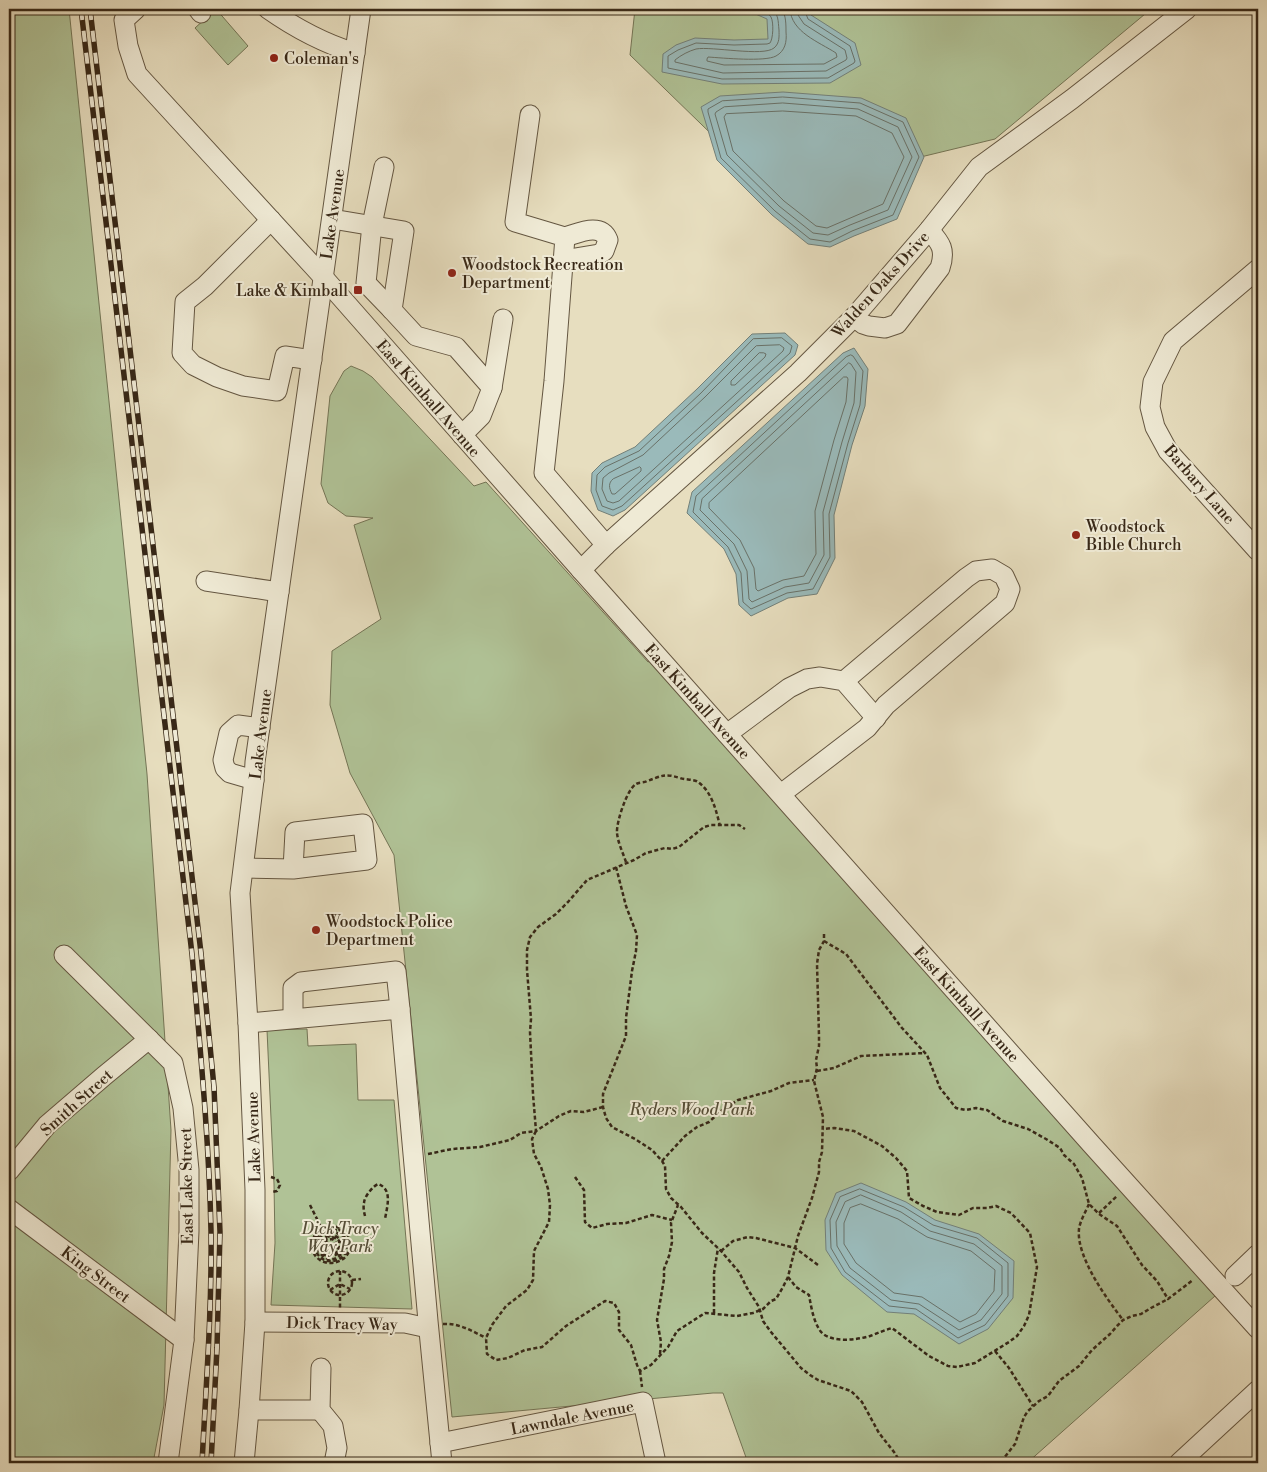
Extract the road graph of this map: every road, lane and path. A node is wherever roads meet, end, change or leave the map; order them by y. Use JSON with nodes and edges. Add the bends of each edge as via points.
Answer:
{"nodes":[{"id":1,"x":136,"y":9,"type":"edge"},
{"id":2,"x":268,"y":9,"type":"edge"},
{"id":3,"x":361,"y":9,"type":"edge"},
{"id":4,"x":1187,"y":9,"type":"edge"},
{"id":5,"x":354,"y":53,"type":"junction"},
{"id":6,"x":530,"y":115,"type":"dead end"},
{"id":7,"x":384,"y":167,"type":"dead end"},
{"id":8,"x":332,"y":219,"type":"junction"},
{"id":9,"x":271,"y":220,"type":"junction"},
{"id":10,"x":372,"y":225,"type":"junction"},
{"id":11,"x":929,"y":230,"type":"junction"},
{"id":12,"x":565,"y":237,"type":"junction"},
{"id":13,"x":563,"y":260,"type":"junction"},
{"id":14,"x":1258,"y":269,"type":"edge"},
{"id":15,"x":324,"y":278,"type":"junction"},
{"id":16,"x":392,"y":310,"type":"junction"},
{"id":17,"x":854,"y":317,"type":"junction"},
{"id":18,"x":503,"y":319,"type":"dead end"},
{"id":19,"x":312,"y":360,"type":"junction"},
{"id":20,"x":492,"y":388,"type":"junction"},
{"id":21,"x":462,"y":435,"type":"junction"},
{"id":22,"x":1252,"y":531,"type":"edge"},
{"id":23,"x":606,"y":545,"type":"junction"},
{"id":24,"x":1258,"y":551,"type":"edge"},
{"id":25,"x":581,"y":570,"type":"junction"},
{"id":26,"x":206,"y":581,"type":"dead end"},
{"id":27,"x":279,"y":592,"type":"junction"},
{"id":28,"x":844,"y":681,"type":"junction"},
{"id":29,"x":876,"y":718,"type":"junction"},
{"id":30,"x":260,"y":728,"type":"junction"},
{"id":31,"x":727,"y":734,"type":"junction"},
{"id":32,"x":254,"y":780,"type":"junction"},
{"id":33,"x":780,"y":794,"type":"junction"},
{"id":34,"x":720,"y":826,"type":"junction"},
{"id":35,"x":745,"y":829,"type":"dead end"},
{"id":36,"x":626,"y":862,"type":"junction"},
{"id":37,"x":616,"y":867,"type":"junction"},
{"id":38,"x":244,"y":868,"type":"junction"},
{"id":39,"x":293,"y":869,"type":"dead end"},
{"id":40,"x":824,"y":933,"type":"dead end"},
{"id":41,"x":824,"y":941,"type":"junction"},
{"id":42,"x":64,"y":955,"type":"dead end"},
{"id":43,"x":400,"y":1009,"type":"junction"},
{"id":44,"x":294,"y":1018,"type":"junction"},
{"id":45,"x":248,"y":1023,"type":"junction"},
{"id":46,"x":149,"y":1040,"type":"junction"},
{"id":47,"x":925,"y":1053,"type":"junction"},
{"id":48,"x":816,"y":1071,"type":"junction"},
{"id":49,"x":814,"y":1080,"type":"junction"},
{"id":50,"x":603,"y":1107,"type":"junction"},
{"id":51,"x":823,"y":1129,"type":"junction"},
{"id":52,"x":536,"y":1131,"type":"junction"},
{"id":53,"x":422,"y":1154,"type":"dead end"},
{"id":54,"x":662,"y":1160,"type":"junction"},
{"id":55,"x":9,"y":1171,"type":"edge"},
{"id":56,"x":271,"y":1177,"type":"dead end"},
{"id":57,"x":575,"y":1177,"type":"dead end"},
{"id":58,"x":272,"y":1192,"type":"dead end"},
{"id":59,"x":1118,"y":1195,"type":"dead end"},
{"id":60,"x":1089,"y":1204,"type":"junction"},
{"id":61,"x":678,"y":1205,"type":"junction"},
{"id":62,"x":310,"y":1206,"type":"dead end"},
{"id":63,"x":9,"y":1208,"type":"edge"},
{"id":64,"x":1099,"y":1214,"type":"junction"},
{"id":65,"x":365,"y":1216,"type":"dead end"},
{"id":66,"x":386,"y":1219,"type":"dead end"},
{"id":67,"x":672,"y":1220,"type":"junction"},
{"id":68,"x":330,"y":1244,"type":"dead end"},
{"id":69,"x":795,"y":1248,"type":"junction"},
{"id":70,"x":719,"y":1250,"type":"junction"},
{"id":71,"x":1258,"y":1254,"type":"edge"},
{"id":72,"x":818,"y":1265,"type":"dead end"},
{"id":73,"x":340,"y":1271,"type":"junction"},
{"id":74,"x":1235,"y":1276,"type":"dead end"},
{"id":75,"x":788,"y":1278,"type":"junction"},
{"id":76,"x":362,"y":1279,"type":"dead end"},
{"id":77,"x":352,"y":1280,"type":"junction"},
{"id":78,"x":1193,"y":1280,"type":"dead end"},
{"id":79,"x":340,"y":1284,"type":"junction"},
{"id":80,"x":330,"y":1290,"type":"junction"},
{"id":81,"x":350,"y":1290,"type":"junction"},
{"id":82,"x":340,"y":1295,"type":"junction"},
{"id":83,"x":1168,"y":1299,"type":"junction"},
{"id":84,"x":340,"y":1309,"type":"dead end"},
{"id":85,"x":760,"y":1310,"type":"junction"},
{"id":86,"x":714,"y":1313,"type":"junction"},
{"id":87,"x":1123,"y":1320,"type":"junction"},
{"id":88,"x":255,"y":1322,"type":"junction"},
{"id":89,"x":428,"y":1324,"type":"junction"},
{"id":90,"x":1258,"y":1329,"type":"edge"},
{"id":91,"x":486,"y":1338,"type":"junction"},
{"id":92,"x":184,"y":1340,"type":"junction"},
{"id":93,"x":995,"y":1351,"type":"junction"},
{"id":94,"x":660,"y":1354,"type":"junction"},
{"id":95,"x":321,"y":1368,"type":"dead end"},
{"id":96,"x":1258,"y":1390,"type":"edge"},
{"id":97,"x":1033,"y":1406,"type":"junction"},
{"id":98,"x":250,"y":1410,"type":"junction"},
{"id":99,"x":320,"y":1410,"type":"junction"},
{"id":100,"x":440,"y":1443,"type":"junction"},
{"id":101,"x":168,"y":1463,"type":"edge"},
{"id":102,"x":244,"y":1463,"type":"edge"},
{"id":103,"x":334,"y":1463,"type":"edge"},
{"id":104,"x":442,"y":1463,"type":"edge"},
{"id":105,"x":656,"y":1463,"type":"edge"},
{"id":106,"x":901,"y":1463,"type":"edge"},
{"id":107,"x":994,"y":1463,"type":"edge"},
{"id":108,"x":1179,"y":1463,"type":"edge"}],
"edges":[{"from":1,"to":9,"type":"street","name":"East Kimball Avenue","via":[[124,20],[136,74]]},
{"from":2,"to":5,"type":"street","via":[[289,24]]},
{"from":3,"to":5,"type":"street","name":"Lake Avenue"},
{"from":4,"to":11,"type":"street","name":"Walden Oaks Drive","via":[[979,167]]},
{"from":5,"to":8,"type":"street","name":"Lake Avenue"},
{"from":6,"to":12,"type":"street","via":[[515,222]]},
{"from":7,"to":10,"type":"street"},
{"from":8,"to":10,"type":"street"},
{"from":8,"to":15,"type":"street","name":"Lake Avenue"},
{"from":9,"to":15,"type":"street","name":"East Kimball Avenue"},
{"from":9,"to":19,"type":"street","via":[[185,302],[182,352],[193,365],[217,376],[243,386],[277,391],[285,356]]},
{"from":10,"to":16,"type":"street","via":[[366,282]]},
{"from":10,"to":16,"type":"street","via":[[404,231]]},
{"from":11,"to":17,"type":"street","name":"Walden Oaks Drive"},
{"from":11,"to":17,"type":"street","via":[[942,246],[940,268],[897,324],[885,328],[870,326]]},
{"from":12,"to":13,"type":"street"},
{"from":12,"to":13,"type":"street","via":[[600,230],[608,240],[604,251],[599,254]]},
{"from":13,"to":23,"type":"street","via":[[544,473]]},
{"from":14,"to":22,"type":"street","name":"Barbary Lane","via":[[1173,341],[1153,382],[1150,407],[1155,427],[1168,451]]},
{"from":15,"to":19,"type":"street","name":"Lake Avenue"},
{"from":15,"to":21,"type":"street","name":"East Kimball Avenue"},
{"from":16,"to":20,"type":"street","via":[[416,336],[456,347]]},
{"from":17,"to":23,"type":"street","name":"Walden Oaks Drive","via":[[798,373]]},
{"from":18,"to":20,"type":"street"},
{"from":19,"to":27,"type":"street","name":"Lake Avenue"},
{"from":20,"to":21,"type":"street","via":[[481,416]]},
{"from":21,"to":25,"type":"street","name":"East Kimball Avenue"},
{"from":22,"to":24,"type":"street","name":"Barbary Lane"},
{"from":23,"to":25,"type":"street","name":"Walden Oaks Drive"},
{"from":25,"to":31,"type":"street","name":"East Kimball Avenue"},
{"from":26,"to":27,"type":"street"},
{"from":27,"to":30,"type":"street","name":"Lake Avenue"},
{"from":28,"to":29,"type":"street"},
{"from":28,"to":29,"type":"street","via":[[976,571],[992,569],[1004,576],[1010,589],[1005,603],[886,705]]},
{"from":28,"to":31,"type":"street","via":[[820,677],[808,679],[789,688]]},
{"from":29,"to":33,"type":"street"},
{"from":30,"to":32,"type":"street","name":"Lake Avenue"},
{"from":30,"to":32,"type":"street","via":[[238,725],[229,733],[223,760],[230,773]]},
{"from":31,"to":33,"type":"street","name":"East Kimball Avenue"},
{"from":32,"to":38,"type":"street","name":"Lake Avenue"},
{"from":33,"to":90,"type":"street","name":"East Kimball Avenue"},
{"from":34,"to":35,"type":"path","via":[[739,825]]},
{"from":34,"to":36,"type":"path","via":[[704,827],[679,847],[646,853]]},
{"from":34,"to":36,"type":"path","via":[[715,804],[697,781],[669,774],[636,784],[630,790],[618,823],[617,832]]},
{"from":36,"to":37,"type":"path"},
{"from":37,"to":50,"type":"path","via":[[637,935],[626,1036],[603,1094]]},
{"from":37,"to":52,"type":"path","via":[[587,880],[530,937],[527,970]]},
{"from":38,"to":39,"type":"street"},
{"from":38,"to":45,"type":"street","name":"Lake Avenue","via":[[240,893]]},
{"from":40,"to":41,"type":"path"},
{"from":41,"to":47,"type":"path","via":[[846,954]]},
{"from":41,"to":48,"type":"path","via":[[816,964],[819,1046]]},
{"from":42,"to":46,"type":"street","name":"East Lake Street"},
{"from":43,"to":44,"type":"street"},
{"from":43,"to":44,"type":"street","via":[[396,971],[301,982],[293,988]]},
{"from":43,"to":89,"type":"street"},
{"from":44,"to":45,"type":"street"},
{"from":45,"to":88,"type":"street","name":"Lake Avenue","via":[[255,1190]]},
{"from":46,"to":55,"type":"street","name":"Smith Street","via":[[47,1125]]},
{"from":46,"to":92,"type":"street","name":"East Lake Street","via":[[173,1063],[183,1108],[189,1170]]},
{"from":47,"to":48,"type":"path","via":[[861,1056],[834,1068]]},
{"from":47,"to":60,"type":"path","via":[[940,1088],[956,1108],[987,1110],[1003,1122],[1028,1129],[1060,1148],[1082,1178]]},
{"from":48,"to":49,"type":"path"},
{"from":49,"to":51,"type":"path"},
{"from":49,"to":54,"type":"path","via":[[789,1083],[738,1100],[685,1136]]},
{"from":50,"to":52,"type":"path","via":[[584,1112],[571,1111]]},
{"from":50,"to":54,"type":"path","via":[[612,1127],[652,1150]]},
{"from":51,"to":69,"type":"path","via":[[818,1180]]},
{"from":51,"to":93,"type":"path","via":[[854,1131],[882,1146],[907,1171],[909,1198],[923,1206],[959,1215],[973,1208],[996,1206],[1011,1213],[1030,1233],[1037,1267],[1032,1302],[1017,1336]]},
{"from":52,"to":53,"type":"path","via":[[520,1133],[510,1140]]},
{"from":52,"to":91,"type":"path","via":[[532,1139],[534,1154],[548,1189],[549,1222],[534,1251],[528,1290],[506,1306]]},
{"from":54,"to":61,"type":"path","via":[[666,1189]]},
{"from":56,"to":58,"type":"path","via":[[280,1185],[277,1191]]},
{"from":57,"to":67,"type":"path","via":[[584,1190],[585,1222],[592,1228],[626,1223],[652,1214]]},
{"from":59,"to":64,"type":"path"},
{"from":60,"to":64,"type":"path"},
{"from":60,"to":87,"type":"path","via":[[1079,1229],[1082,1255]]},
{"from":61,"to":67,"type":"path"},
{"from":61,"to":70,"type":"path"},
{"from":62,"to":68,"type":"path","via":[[323,1231],[340,1232],[345,1240],[345,1250],[342,1254],[328,1259],[318,1250],[318,1234],[314,1242],[317,1254],[331,1261],[341,1258],[346,1252],[348,1242],[343,1232],[323,1228],[331,1225],[347,1234],[350,1242],[349,1252],[340,1261],[331,1263],[322,1261],[313,1249],[315,1234],[318,1232],[322,1234],[319,1246],[327,1256],[338,1255],[344,1245],[342,1238],[336,1233],[328,1232],[324,1236],[337,1244],[330,1250],[326,1244],[324,1246],[329,1252],[336,1251],[340,1244],[333,1237],[326,1236],[336,1236],[342,1244],[338,1252],[328,1254],[322,1246],[323,1243]]},
{"from":63,"to":92,"type":"street","name":"King Street"},
{"from":64,"to":83,"type":"path","via":[[1117,1226]]},
{"from":65,"to":66,"type":"path","via":[[365,1199],[378,1184],[388,1193]]},
{"from":67,"to":94,"type":"path","via":[[670,1256],[664,1269],[657,1320]]},
{"from":69,"to":70,"type":"path","via":[[748,1237],[732,1241]]},
{"from":69,"to":72,"type":"path"},
{"from":69,"to":75,"type":"path"},
{"from":70,"to":85,"type":"path","via":[[740,1272]]},
{"from":70,"to":86,"type":"path","via":[[714,1273]]},
{"from":71,"to":74,"type":"street"},
{"from":73,"to":77,"type":"path","via":[[347,1273]]},
{"from":73,"to":79,"type":"path"},
{"from":73,"to":80,"type":"path","via":[[330,1277]]},
{"from":75,"to":85,"type":"path","via":[[776,1298]]},
{"from":75,"to":93,"type":"path","via":[[809,1295],[819,1331],[826,1336],[839,1340],[858,1338],[892,1328],[929,1356],[948,1366],[958,1367],[975,1363]]},
{"from":76,"to":77,"type":"path"},
{"from":77,"to":81,"type":"path"},
{"from":78,"to":83,"type":"path"},
{"from":79,"to":80,"type":"path"},
{"from":79,"to":81,"type":"path"},
{"from":79,"to":82,"type":"path"},
{"from":80,"to":82,"type":"path"},
{"from":81,"to":82,"type":"path"},
{"from":82,"to":84,"type":"path"},
{"from":83,"to":87,"type":"path"},
{"from":85,"to":86,"type":"path","via":[[737,1316]]},
{"from":85,"to":106,"type":"path","via":[[763,1321],[801,1368],[818,1380],[852,1391]]},
{"from":86,"to":94,"type":"path","via":[[705,1313],[677,1331]]},
{"from":87,"to":97,"type":"path","via":[[1079,1366],[1059,1381],[1048,1396]]},
{"from":88,"to":89,"type":"street","name":"Dick Tracy Way"},
{"from":88,"to":98,"type":"street","name":"Lake Avenue"},
{"from":89,"to":91,"type":"path","via":[[453,1323]]},
{"from":89,"to":100,"type":"street"},
{"from":91,"to":94,"type":"path","via":[[487,1354],[496,1360],[508,1358],[542,1346],[605,1300],[614,1303],[619,1312],[620,1330],[631,1345],[640,1372]]},
{"from":92,"to":101,"type":"street","name":"East Lake Street"},
{"from":93,"to":97,"type":"path"},
{"from":95,"to":99,"type":"street"},
{"from":96,"to":108,"type":"street"},
{"from":97,"to":107,"type":"path","via":[[1024,1417],[1015,1444],[1004,1458]]},
{"from":98,"to":99,"type":"street"},
{"from":98,"to":102,"type":"street","name":"Lake Avenue"},
{"from":99,"to":103,"type":"street","via":[[333,1426],[337,1448]]},
{"from":100,"to":104,"type":"street"},
{"from":100,"to":105,"type":"street","name":"Lawndale Avenue","via":[[643,1402]]}]}
